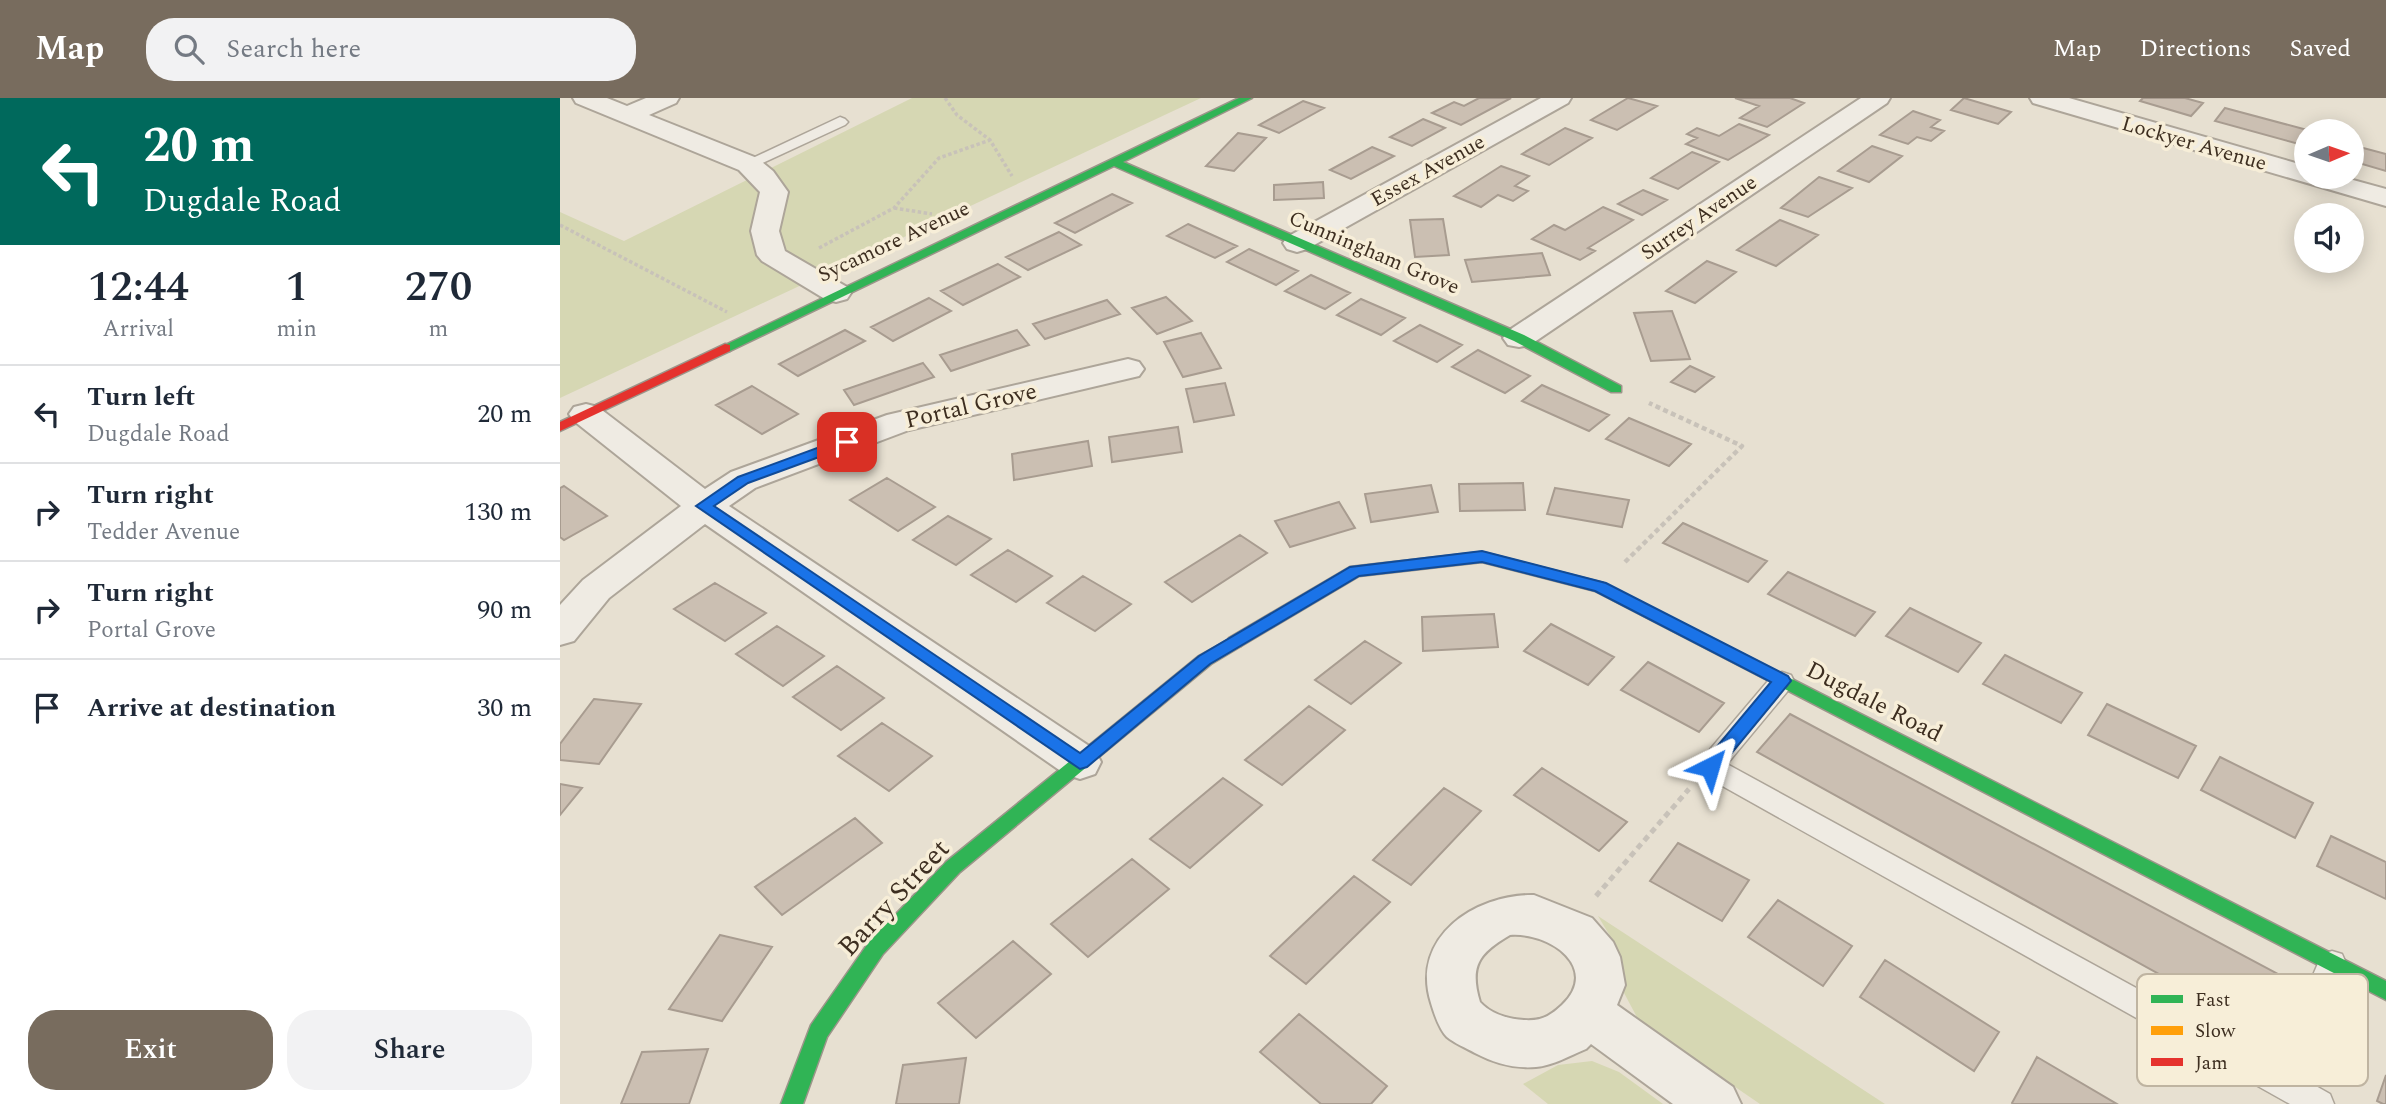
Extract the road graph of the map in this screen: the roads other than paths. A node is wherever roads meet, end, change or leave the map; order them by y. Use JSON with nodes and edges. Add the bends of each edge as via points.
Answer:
{"nodes":[{"id":1,"x":585,"y":98,"type":"edge"},
{"id":2,"x":667,"y":98,"type":"edge"},
{"id":3,"x":1247,"y":98,"type":"edge"},
{"id":4,"x":1559,"y":98,"type":"edge"},
{"id":5,"x":1878,"y":98,"type":"edge"},
{"id":6,"x":2042,"y":98,"type":"edge"},
{"id":7,"x":2074,"y":102,"type":"edge"},
{"id":8,"x":628,"y":115,"type":"junction"},
{"id":9,"x":841,"y":122,"type":"dead end"},
{"id":10,"x":1112,"y":161,"type":"junction"},
{"id":11,"x":748,"y":164,"type":"junction"},
{"id":12,"x":2386,"y":198,"type":"edge"},
{"id":13,"x":1297,"y":243,"type":"junction"},
{"id":14,"x":836,"y":293,"type":"junction"},
{"id":15,"x":1519,"y":338,"type":"junction"},
{"id":16,"x":1128,"y":369,"type":"dead end"},
{"id":17,"x":1616,"y":389,"type":"road end"},
{"id":18,"x":573,"y":420,"type":"edge"},
{"id":19,"x":704,"y":506,"type":"junction"},
{"id":20,"x":560,"y":631,"type":"edge"},
{"id":21,"x":1782,"y":681,"type":"junction"},
{"id":22,"x":1080,"y":762,"type":"junction"},
{"id":23,"x":2332,"y":963,"type":"junction"},
{"id":24,"x":2327,"y":974,"type":"edge"},
{"id":25,"x":2353,"y":974,"type":"edge"},
{"id":26,"x":2368,"y":982,"type":"edge"},
{"id":27,"x":2386,"y":991,"type":"edge"},
{"id":28,"x":2137,"y":1003,"type":"edge"},
{"id":29,"x":1592,"y":1016,"type":"junction"},
{"id":30,"x":2287,"y":1086,"type":"edge"},
{"id":31,"x":792,"y":1104,"type":"edge"},
{"id":32,"x":1715,"y":1104,"type":"edge"},
{"id":33,"x":2319,"y":1104,"type":"edge"}],
"edges":[{"from":1,"to":8,"type":"street"},
{"from":2,"to":8,"type":"street"},
{"from":3,"to":10,"type":"street","name":"Sycamore Avenue"},
{"from":4,"to":13,"type":"street","name":"Essex Avenue"},
{"from":5,"to":15,"type":"street","name":"Surrey Avenue"},
{"from":6,"to":7,"type":"street","name":"Lockyer Avenue"},
{"from":7,"to":12,"type":"street","name":"Lockyer Avenue"},
{"from":8,"to":11,"type":"street"},
{"from":9,"to":11,"type":"lane"},
{"from":10,"to":13,"type":"street","name":"Cunningham Grove"},
{"from":10,"to":14,"type":"street","name":"Sycamore Avenue"},
{"from":11,"to":14,"type":"street","via":[[774,192],[765,231],[772,255]]},
{"from":13,"to":15,"type":"street","name":"Cunningham Grove"},
{"from":14,"to":18,"type":"street","name":"Sycamore Avenue"},
{"from":15,"to":17,"type":"street","name":"Cunningham Grove"},
{"from":16,"to":19,"type":"street","name":"Portal Grove","via":[[899,422],[743,480]]},
{"from":18,"to":19,"type":"street"},
{"from":19,"to":20,"type":"street","name":"Portal Grove","via":[[596,589]]},
{"from":19,"to":22,"type":"street"},
{"from":21,"to":22,"type":"street","name":"Dugdale Road","via":[[1600,587],[1482,556],[1355,571],[1205,660]]},
{"from":21,"to":23,"type":"street","name":"Dugdale Road"},
{"from":21,"to":28,"type":"lane","via":[[1710,767]]},
{"from":22,"to":31,"type":"street","name":"Barry Street","via":[[953,867],[876,948],[818,1032]]},
{"from":23,"to":24,"type":"lane"},
{"from":23,"to":25,"type":"street","name":"Dugdale Road"},
{"from":26,"to":27,"type":"street","name":"Dugdale Road"},
{"from":29,"to":29,"type":"street","via":[[1572,1037],[1544,1048],[1498,1045],[1461,1018],[1449,985],[1454,955],[1477,929],[1509,916],[1534,915],[1567,927],[1587,944],[1598,965],[1601,993]]},
{"from":29,"to":32,"type":"street"},
{"from":30,"to":33,"type":"lane"}]}
